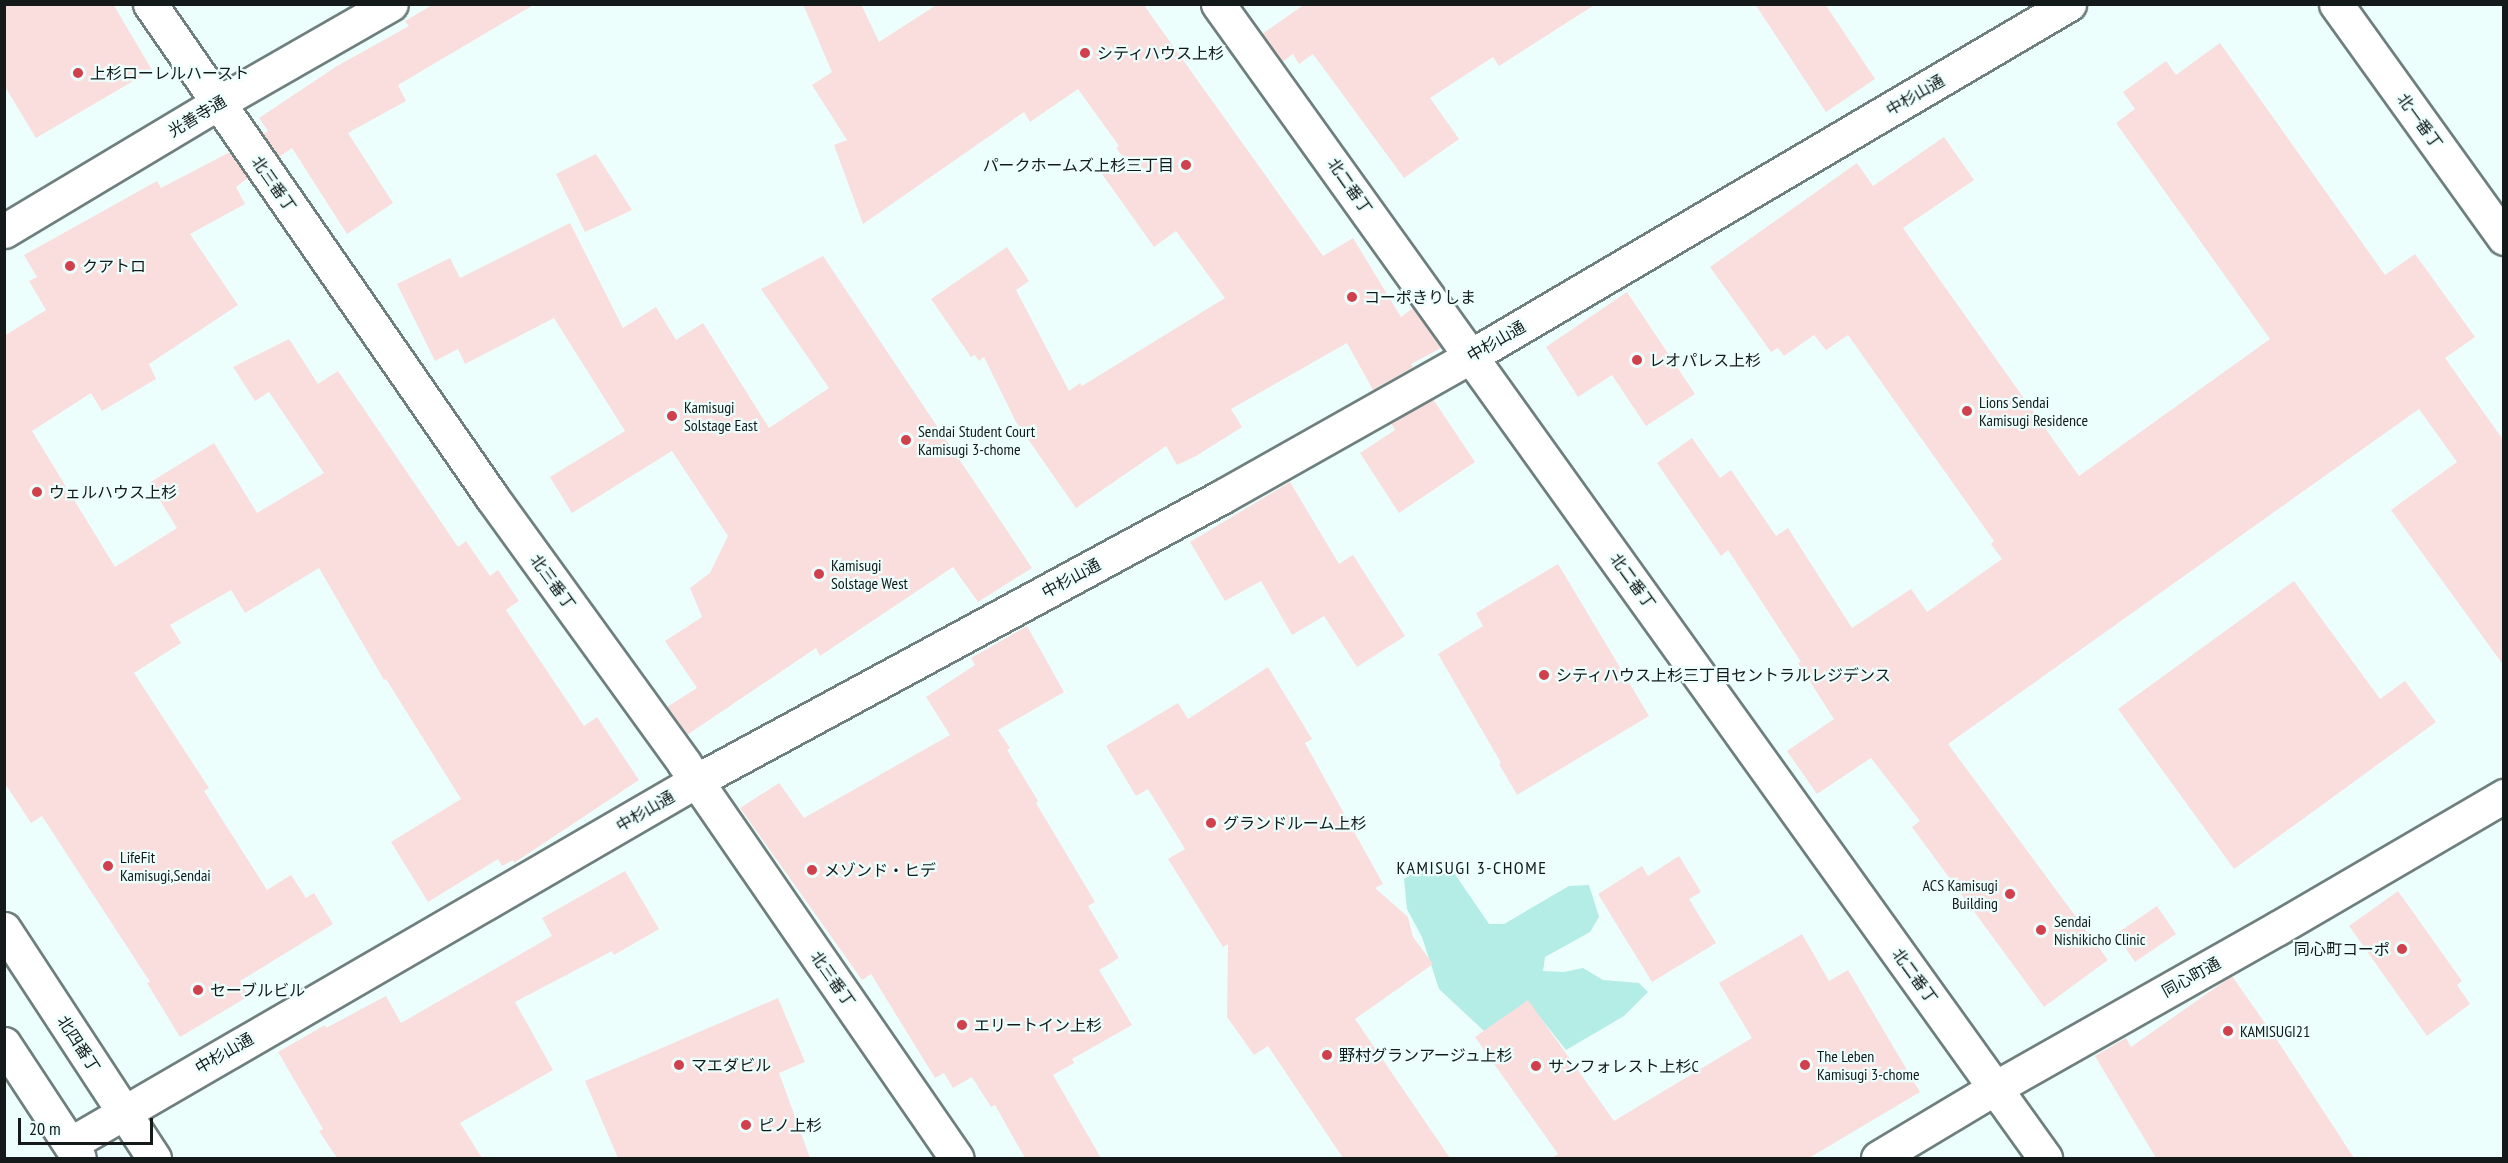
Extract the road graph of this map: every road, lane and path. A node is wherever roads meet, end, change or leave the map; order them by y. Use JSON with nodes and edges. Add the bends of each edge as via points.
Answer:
{"nodes":[{"id":1,"x":150,"y":4,"type":"edge"},
{"id":2,"x":391,"y":4,"type":"edge"},
{"id":3,"x":1218,"y":4,"type":"edge"},
{"id":4,"x":2069,"y":4,"type":"edge"},
{"id":5,"x":2336,"y":4,"type":"edge"},
{"id":6,"x":218,"y":103,"type":"junction"},
{"id":7,"x":4,"y":231,"type":"edge"},
{"id":8,"x":2504,"y":238,"type":"edge"},
{"id":9,"x":1471,"y":356,"type":"junction"},
{"id":10,"x":696,"y":781,"type":"junction"},
{"id":11,"x":2504,"y":796,"type":"edge"},
{"id":12,"x":4,"y":929,"type":"edge"},
{"id":13,"x":4,"y":1044,"type":"edge"},
{"id":14,"x":1995,"y":1088,"type":"junction"},
{"id":15,"x":123,"y":1112,"type":"junction"},
{"id":16,"x":75,"y":1151,"type":"edge"},
{"id":17,"x":154,"y":1158,"type":"edge"},
{"id":18,"x":957,"y":1158,"type":"edge"},
{"id":19,"x":1878,"y":1158,"type":"edge"},
{"id":20,"x":2045,"y":1158,"type":"edge"}],
"edges":[{"from":1,"to":6,"type":"street","name":"北三番丁"},
{"from":2,"to":6,"type":"street","name":"光善寺通"},
{"from":3,"to":9,"type":"street","name":"北二番丁"},
{"from":4,"to":9,"type":"street","name":"中杉山通"},
{"from":5,"to":8,"type":"street","name":"北一番丁"},
{"from":6,"to":7,"type":"street","name":"光善寺通"},
{"from":6,"to":10,"type":"street","name":"北三番丁","via":[[491,496]]},
{"from":9,"to":10,"type":"street","name":"中杉山通"},
{"from":9,"to":14,"type":"street","name":"北二番丁"},
{"from":10,"to":15,"type":"street","name":"中杉山通"},
{"from":10,"to":18,"type":"street","name":"北三番丁"},
{"from":11,"to":14,"type":"street","name":"同心町通"},
{"from":12,"to":15,"type":"street","name":"北四番丁"},
{"from":13,"to":16,"type":"street"},
{"from":14,"to":19,"type":"street","name":"同心町通"},
{"from":14,"to":20,"type":"street","name":"北二番丁"},
{"from":15,"to":16,"type":"street","name":"中杉山通"},
{"from":15,"to":17,"type":"street","name":"北四番丁"}]}
